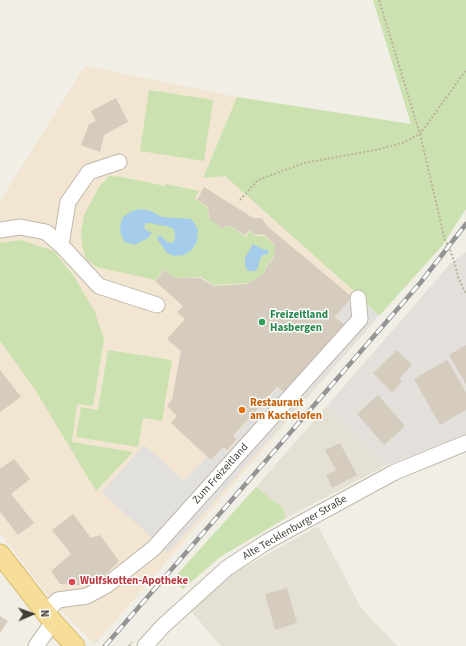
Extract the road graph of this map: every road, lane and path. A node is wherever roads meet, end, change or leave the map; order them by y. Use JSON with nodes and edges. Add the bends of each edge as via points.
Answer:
{"nodes":[{"id":1,"x":379,"y":0,"type":"edge"},
{"id":2,"x":466,"y":70,"type":"edge"},
{"id":3,"x":420,"y":134,"type":"junction"},
{"id":4,"x":118,"y":162,"type":"dead end"},
{"id":5,"x":240,"y":200,"type":"dead end"},
{"id":6,"x":0,"y":230,"type":"edge"},
{"id":7,"x":61,"y":245,"type":"junction"},
{"id":8,"x":466,"y":294,"type":"edge"},
{"id":9,"x":358,"y":298,"type":"dead end"},
{"id":10,"x":158,"y":305,"type":"dead end"},
{"id":11,"x":466,"y":443,"type":"edge"},
{"id":12,"x":0,"y":554,"type":"edge"},
{"id":13,"x":49,"y":617,"type":"junction"},
{"id":14,"x":36,"y":646,"type":"edge"},
{"id":15,"x":75,"y":646,"type":"edge"},
{"id":16,"x":145,"y":646,"type":"edge"}],
"edges":[{"from":1,"to":3,"type":"path"},
{"from":2,"to":3,"type":"path"},
{"from":3,"to":5,"type":"path","via":[[402,143],[304,163],[264,177]]},
{"from":3,"to":8,"type":"path","via":[[445,240]]},
{"from":4,"to":7,"type":"street","via":[[89,172],[68,202]]},
{"from":6,"to":7,"type":"street","via":[[20,227],[46,232]]},
{"from":7,"to":10,"type":"street","via":[[99,286]]},
{"from":9,"to":13,"type":"street","name":"Zum Freizeitland","via":[[360,319],[154,548],[117,578],[87,596],[58,600]]},
{"from":11,"to":16,"type":"street","name":"Alte Tecklenburger Straße","via":[[395,472],[268,541],[228,568],[163,626]]},
{"from":12,"to":13,"type":"main road"},
{"from":13,"to":14,"type":"street","name":"Zum Freizeitland"},
{"from":13,"to":15,"type":"main road"}]}
